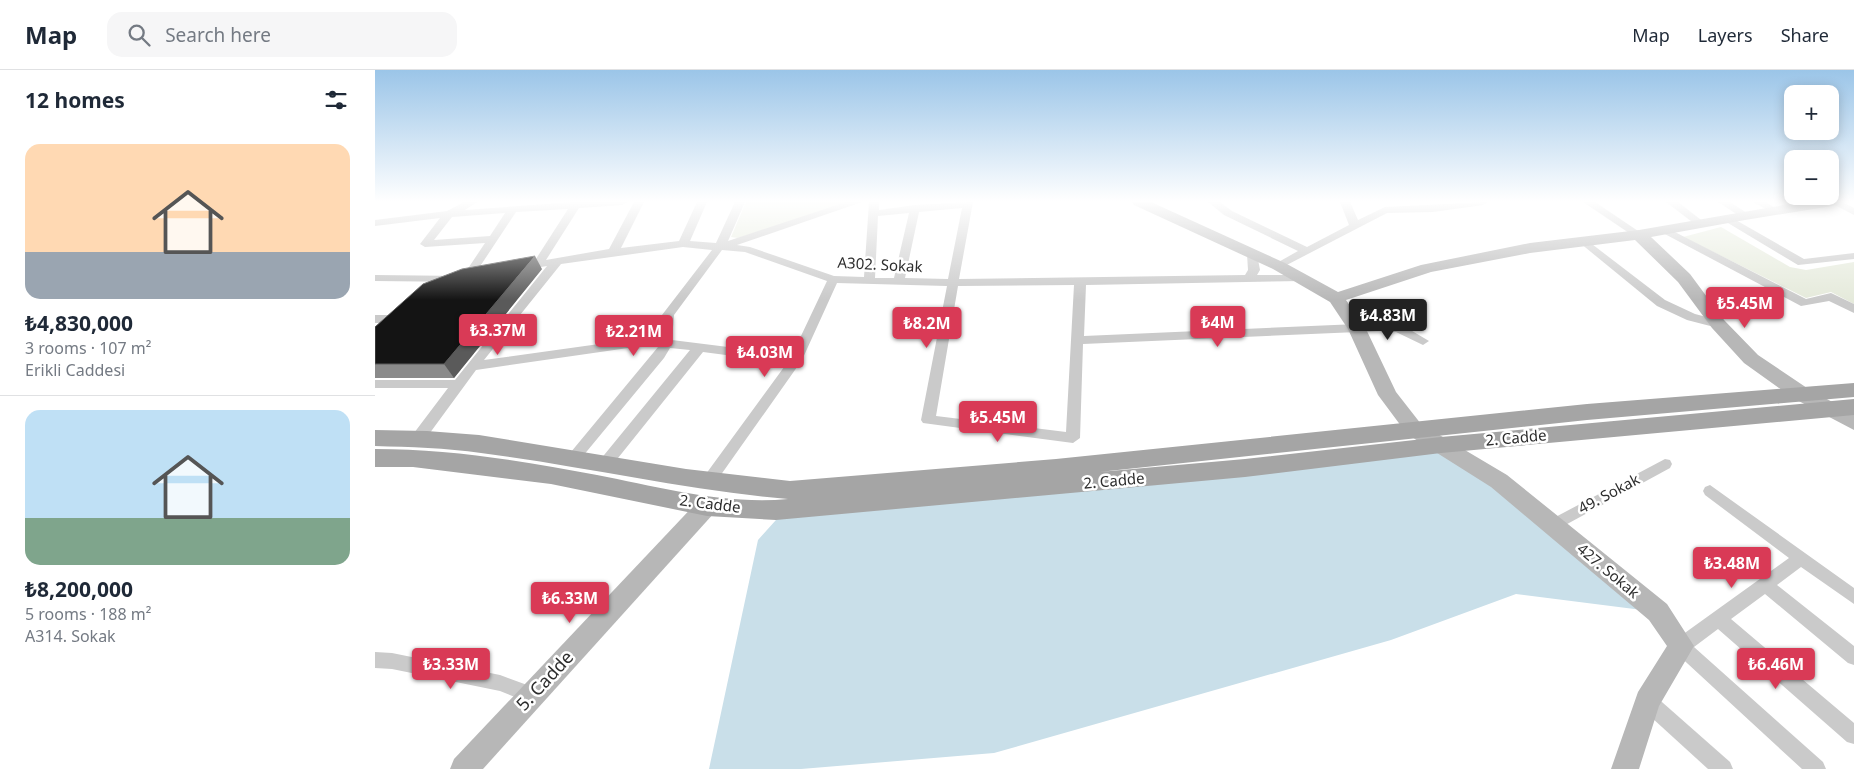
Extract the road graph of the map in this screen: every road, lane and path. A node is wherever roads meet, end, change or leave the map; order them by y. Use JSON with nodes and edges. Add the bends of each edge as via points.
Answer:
{"nodes":[{"id":1,"x":433,"y":235,"type":"edge"},
{"id":2,"x":496,"y":235,"type":"edge"},
{"id":3,"x":557,"y":235,"type":"edge"},
{"id":4,"x":622,"y":235,"type":"edge"},
{"id":5,"x":687,"y":235,"type":"edge"},
{"id":6,"x":725,"y":235,"type":"edge"},
{"id":7,"x":755,"y":235,"type":"edge"},
{"id":8,"x":873,"y":235,"type":"edge"},
{"id":9,"x":909,"y":235,"type":"edge"},
{"id":10,"x":962,"y":235,"type":"edge"},
{"id":11,"x":1210,"y":235,"type":"edge"},
{"id":12,"x":1272,"y":235,"type":"edge"},
{"id":13,"x":1335,"y":235,"type":"edge"},
{"id":14,"x":1639,"y":235,"type":"joint"},
{"id":15,"x":1674,"y":235,"type":"edge"},
{"id":16,"x":1755,"y":235,"type":"edge"},
{"id":17,"x":493,"y":239,"type":"junction"},
{"id":18,"x":1584,"y":241,"type":"junction"},
{"id":19,"x":683,"y":244,"type":"junction"},
{"id":20,"x":720,"y":246,"type":"junction"},
{"id":21,"x":1306,"y":251,"type":"junction"},
{"id":22,"x":613,"y":252,"type":"junction"},
{"id":23,"x":1252,"y":254,"type":"junction"},
{"id":24,"x":1854,"y":256,"type":"edge"},
{"id":25,"x":558,"y":260,"type":"junction"},
{"id":26,"x":538,"y":264,"type":"junction"},
{"id":27,"x":1279,"y":266,"type":"junction"},
{"id":28,"x":511,"y":269,"type":"edge"},
{"id":29,"x":485,"y":274,"type":"edge"},
{"id":30,"x":375,"y":278,"type":"edge"},
{"id":31,"x":467,"y":278,"type":"junction"},
{"id":32,"x":1302,"y":278,"type":"junction"},
{"id":33,"x":833,"y":279,"type":"junction"},
{"id":34,"x":1249,"y":279,"type":"junction"},
{"id":35,"x":1080,"y":280,"type":"junction"},
{"id":36,"x":869,"y":281,"type":"junction"},
{"id":37,"x":899,"y":282,"type":"junction"},
{"id":38,"x":953,"y":283,"type":"junction"},
{"id":39,"x":435,"y":291,"type":"edge"},
{"id":40,"x":1336,"y":298,"type":"junction"},
{"id":41,"x":1854,"y":309,"type":"edge"},
{"id":42,"x":375,"y":319,"type":"edge"},
{"id":43,"x":1718,"y":324,"type":"junction"},
{"id":44,"x":1357,"y":328,"type":"junction"},
{"id":45,"x":385,"y":330,"type":"edge"},
{"id":46,"x":1078,"y":340,"type":"junction"},
{"id":47,"x":1423,"y":341,"type":"dead end"},
{"id":48,"x":666,"y":343,"type":"junction"},
{"id":49,"x":699,"y":348,"type":"junction"},
{"id":50,"x":796,"y":360,"type":"junction"},
{"id":51,"x":472,"y":366,"type":"junction"},
{"id":52,"x":375,"y":384,"type":"edge"},
{"id":53,"x":459,"y":384,"type":"junction"},
{"id":54,"x":1854,"y":390,"type":"edge"},
{"id":55,"x":1800,"y":393,"type":"junction"},
{"id":56,"x":1854,"y":406,"type":"edge"},
{"id":57,"x":1829,"y":409,"type":"junction"},
{"id":58,"x":1854,"y":423,"type":"edge"},
{"id":59,"x":1414,"y":429,"type":"junction"},
{"id":60,"x":419,"y":437,"type":"junction"},
{"id":61,"x":375,"y":438,"type":"edge"},
{"id":62,"x":1441,"y":445,"type":"junction"},
{"id":63,"x":375,"y":458,"type":"edge"},
{"id":64,"x":573,"y":458,"type":"junction"},
{"id":65,"x":605,"y":464,"type":"junction"},
{"id":66,"x":1665,"y":464,"type":"dead end"},
{"id":67,"x":1710,"y":491,"type":"dead end"},
{"id":68,"x":707,"y":494,"type":"junction"},
{"id":69,"x":1553,"y":524,"type":"junction"},
{"id":70,"x":1802,"y":558,"type":"junction"},
{"id":71,"x":1765,"y":585,"type":"junction"},
{"id":72,"x":1854,"y":597,"type":"edge"},
{"id":73,"x":1719,"y":619,"type":"junction"},
{"id":74,"x":1681,"y":646,"type":"junction"},
{"id":75,"x":1854,"y":657,"type":"edge"},
{"id":76,"x":375,"y":660,"type":"edge"},
{"id":77,"x":532,"y":695,"type":"junction"},
{"id":78,"x":1647,"y":701,"type":"junction"},
{"id":79,"x":1854,"y":735,"type":"edge"},
{"id":80,"x":464,"y":769,"type":"edge"},
{"id":81,"x":1625,"y":769,"type":"edge"},
{"id":82,"x":1723,"y":769,"type":"edge"},
{"id":83,"x":1816,"y":769,"type":"edge"}],
"edges":[{"from":1,"to":17,"type":"street","via":[[425,244]]},
{"from":2,"to":17,"type":"street"},
{"from":3,"to":26,"type":"street"},
{"from":4,"to":22,"type":"street"},
{"from":5,"to":19,"type":"street"},
{"from":6,"to":20,"type":"street"},
{"from":7,"to":20,"type":"street"},
{"from":8,"to":36,"type":"street"},
{"from":9,"to":37,"type":"street"},
{"from":10,"to":38,"type":"street"},
{"from":11,"to":23,"type":"main road"},
{"from":12,"to":21,"type":"street"},
{"from":13,"to":21,"type":"street"},
{"from":14,"to":18,"type":"main road"},
{"from":14,"to":43,"type":"main road","via":[[1685,278]]},
{"from":15,"to":41,"type":"street","via":[[1805,303],[1831,296]]},
{"from":16,"to":24,"type":"street","via":[[1803,263]]},
{"from":17,"to":31,"type":"street"},
{"from":18,"to":40,"type":"main road","via":[[1427,268]]},
{"from":18,"to":43,"type":"street","via":[[1661,303],[1691,317]]},
{"from":19,"to":20,"type":"street","name":"A302. Sokak"},
{"from":19,"to":22,"type":"street","name":"A302. Sokak"},
{"from":20,"to":33,"type":"street","name":"A302. Sokak","via":[[746,249]]},
{"from":20,"to":48,"type":"street","via":[[668,315]]},
{"from":21,"to":27,"type":"street"},
{"from":22,"to":25,"type":"street","name":"A302. Sokak"},
{"from":23,"to":27,"type":"main road"},
{"from":23,"to":34,"type":"street","via":[[1254,270]]},
{"from":25,"to":26,"type":"street","name":"A302. Sokak"},
{"from":25,"to":51,"type":"street"},
{"from":26,"to":28,"type":"street","name":"A302. Sokak"},
{"from":27,"to":32,"type":"main road"},
{"from":29,"to":31,"type":"street"},
{"from":30,"to":31,"type":"street"},
{"from":31,"to":39,"type":"street"},
{"from":32,"to":34,"type":"street","name":"A302. Sokak"},
{"from":32,"to":40,"type":"main road"},
{"from":33,"to":36,"type":"street","name":"A302. Sokak"},
{"from":33,"to":50,"type":"street","name":"5. Cadde"},
{"from":34,"to":35,"type":"street","name":"A302. Sokak"},
{"from":35,"to":38,"type":"street","name":"A302. Sokak"},
{"from":35,"to":46,"type":"street"},
{"from":36,"to":37,"type":"street","name":"A302. Sokak"},
{"from":37,"to":38,"type":"street","name":"A302. Sokak"},
{"from":38,"to":46,"type":"street","via":[[928,420],[1073,438]]},
{"from":40,"to":44,"type":"main road"},
{"from":42,"to":45,"type":"street","via":[[401,316]]},
{"from":43,"to":55,"type":"main road","via":[[1751,359]]},
{"from":44,"to":46,"type":"street"},
{"from":44,"to":47,"type":"street","via":[[1398,328]]},
{"from":44,"to":59,"type":"main road","via":[[1388,395]]},
{"from":48,"to":49,"type":"street"},
{"from":48,"to":51,"type":"street","via":[[635,342]]},
{"from":48,"to":64,"type":"street","via":[[660,355]]},
{"from":49,"to":50,"type":"street"},
{"from":49,"to":65,"type":"street"},
{"from":50,"to":68,"type":"street","name":"5. Cadde"},
{"from":51,"to":53,"type":"street"},
{"from":52,"to":53,"type":"street"},
{"from":53,"to":60,"type":"street"},
{"from":54,"to":55,"type":"main road","name":"2. Cadde"},
{"from":55,"to":57,"type":"main road"},
{"from":55,"to":59,"type":"main road","name":"2. Cadde"},
{"from":56,"to":57,"type":"main road","name":"2. Cadde"},
{"from":57,"to":58,"type":"main road"},
{"from":57,"to":62,"type":"main road","name":"2. Cadde"},
{"from":59,"to":62,"type":"main road","name":"427. Sokak"},
{"from":59,"to":68,"type":"main road","name":"2. Cadde","via":[[849,486],[790,490],[749,488]]},
{"from":60,"to":61,"type":"main road","name":"2. Cadde"},
{"from":60,"to":64,"type":"main road","name":"2. Cadde"},
{"from":62,"to":68,"type":"main road","name":"2. Cadde","via":[[1235,469],[835,507],[776,510]]},
{"from":62,"to":69,"type":"main road","name":"427. Sokak","via":[[1499,480]]},
{"from":63,"to":68,"type":"main road","name":"2. Cadde","via":[[413,458]]},
{"from":64,"to":65,"type":"main road","name":"2. Cadde"},
{"from":65,"to":68,"type":"main road","name":"2. Cadde"},
{"from":66,"to":69,"type":"street","name":"49. Sokak"},
{"from":67,"to":70,"type":"street"},
{"from":68,"to":77,"type":"main road","name":"5. Cadde"},
{"from":69,"to":74,"type":"main road","name":"427. Sokak","via":[[1658,612]]},
{"from":70,"to":71,"type":"street"},
{"from":70,"to":72,"type":"street"},
{"from":71,"to":73,"type":"street"},
{"from":71,"to":75,"type":"street"},
{"from":73,"to":74,"type":"street"},
{"from":73,"to":79,"type":"street"},
{"from":74,"to":78,"type":"main road"},
{"from":74,"to":83,"type":"street"},
{"from":76,"to":77,"type":"street","via":[[500,683]]},
{"from":77,"to":80,"type":"main road","name":"5. Cadde"},
{"from":78,"to":81,"type":"main road"},
{"from":78,"to":82,"type":"street"}]}
